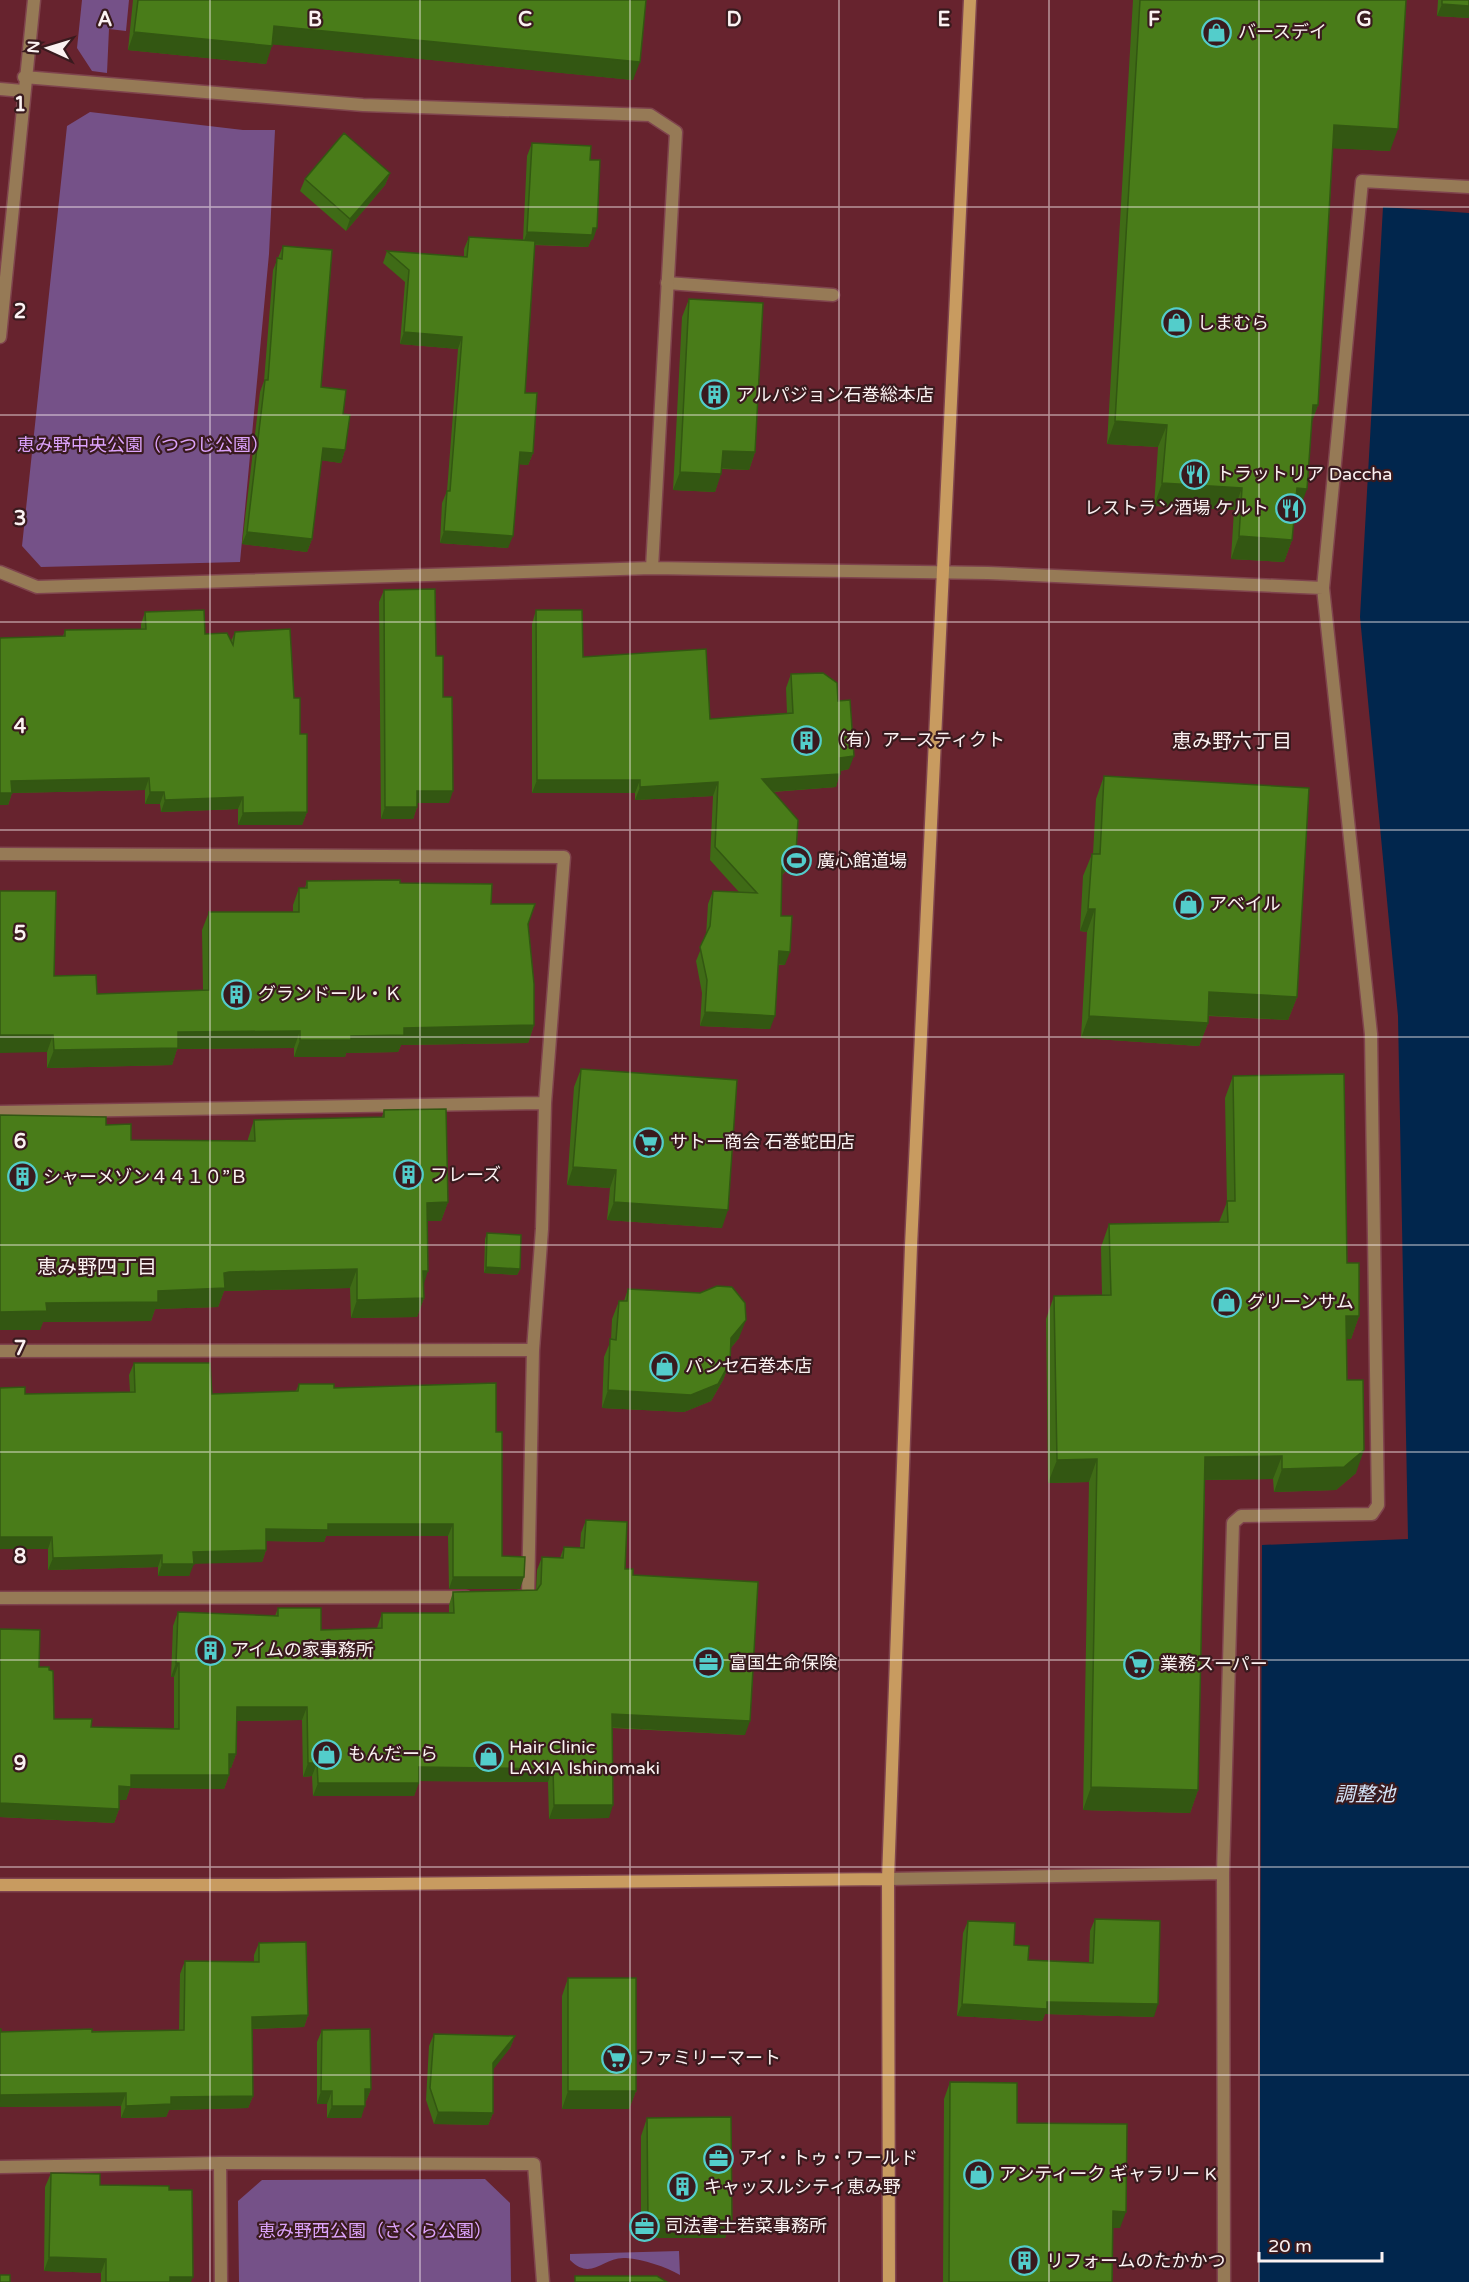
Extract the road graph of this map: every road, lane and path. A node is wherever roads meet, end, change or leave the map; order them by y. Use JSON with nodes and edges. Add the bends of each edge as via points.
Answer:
{"nodes":[{"id":1,"x":34,"y":0,"type":"edge"},
{"id":2,"x":970,"y":0,"type":"edge"},
{"id":3,"x":24,"y":77,"type":"junction"},
{"id":4,"x":0,"y":89,"type":"edge"},
{"id":5,"x":23,"y":91,"type":"junction"},
{"id":6,"x":1469,"y":187,"type":"edge"},
{"id":7,"x":667,"y":283,"type":"junction"},
{"id":8,"x":833,"y":295,"type":"dead end"},
{"id":9,"x":0,"y":337,"type":"edge"},
{"id":10,"x":652,"y":568,"type":"junction"},
{"id":11,"x":0,"y":572,"type":"edge"},
{"id":12,"x":943,"y":574,"type":"junction"},
{"id":13,"x":1323,"y":588,"type":"junction"},
{"id":14,"x":0,"y":854,"type":"edge"},
{"id":15,"x":544,"y":1103,"type":"junction"},
{"id":16,"x":0,"y":1112,"type":"edge"},
{"id":17,"x":533,"y":1350,"type":"junction"},
{"id":18,"x":0,"y":1351,"type":"edge"},
{"id":19,"x":480,"y":1597,"type":"edge"},
{"id":20,"x":504,"y":1597,"type":"edge"},
{"id":21,"x":0,"y":1598,"type":"edge"},
{"id":22,"x":1223,"y":1873,"type":"junction"},
{"id":23,"x":888,"y":1879,"type":"junction"},
{"id":24,"x":0,"y":1885,"type":"edge"},
{"id":25,"x":220,"y":2163,"type":"junction"},
{"id":26,"x":0,"y":2167,"type":"edge"},
{"id":27,"x":221,"y":2282,"type":"edge"},
{"id":28,"x":543,"y":2282,"type":"edge"},
{"id":29,"x":889,"y":2282,"type":"edge"},
{"id":30,"x":1224,"y":2282,"type":"edge"}],
"edges":[{"from":1,"to":3,"type":"street"},
{"from":2,"to":12,"type":"street"},
{"from":3,"to":5,"type":"street"},
{"from":3,"to":7,"type":"street","via":[[363,105],[650,115],[676,132]]},
{"from":4,"to":5,"type":"street"},
{"from":5,"to":9,"type":"street"},
{"from":6,"to":13,"type":"street","via":[[1362,181]]},
{"from":7,"to":8,"type":"street"},
{"from":7,"to":10,"type":"street"},
{"from":10,"to":11,"type":"street","via":[[37,587]]},
{"from":10,"to":12,"type":"street"},
{"from":12,"to":13,"type":"street"},
{"from":12,"to":23,"type":"street","via":[[911,1246]]},
{"from":13,"to":22,"type":"street","via":[[1371,1034],[1378,1505],[1372,1514],[1241,1516],[1233,1523]]},
{"from":14,"to":15,"type":"street","via":[[564,857]]},
{"from":15,"to":16,"type":"street"},
{"from":15,"to":17,"type":"street","via":[[542,1230]]},
{"from":17,"to":18,"type":"street"},
{"from":17,"to":20,"type":"street","via":[[528,1597]]},
{"from":19,"to":21,"type":"street"},
{"from":22,"to":23,"type":"street"},
{"from":22,"to":30,"type":"street"},
{"from":23,"to":24,"type":"street"},
{"from":23,"to":29,"type":"street"},
{"from":25,"to":26,"type":"street"},
{"from":25,"to":27,"type":"street"},
{"from":25,"to":28,"type":"street","via":[[534,2164]]}]}
